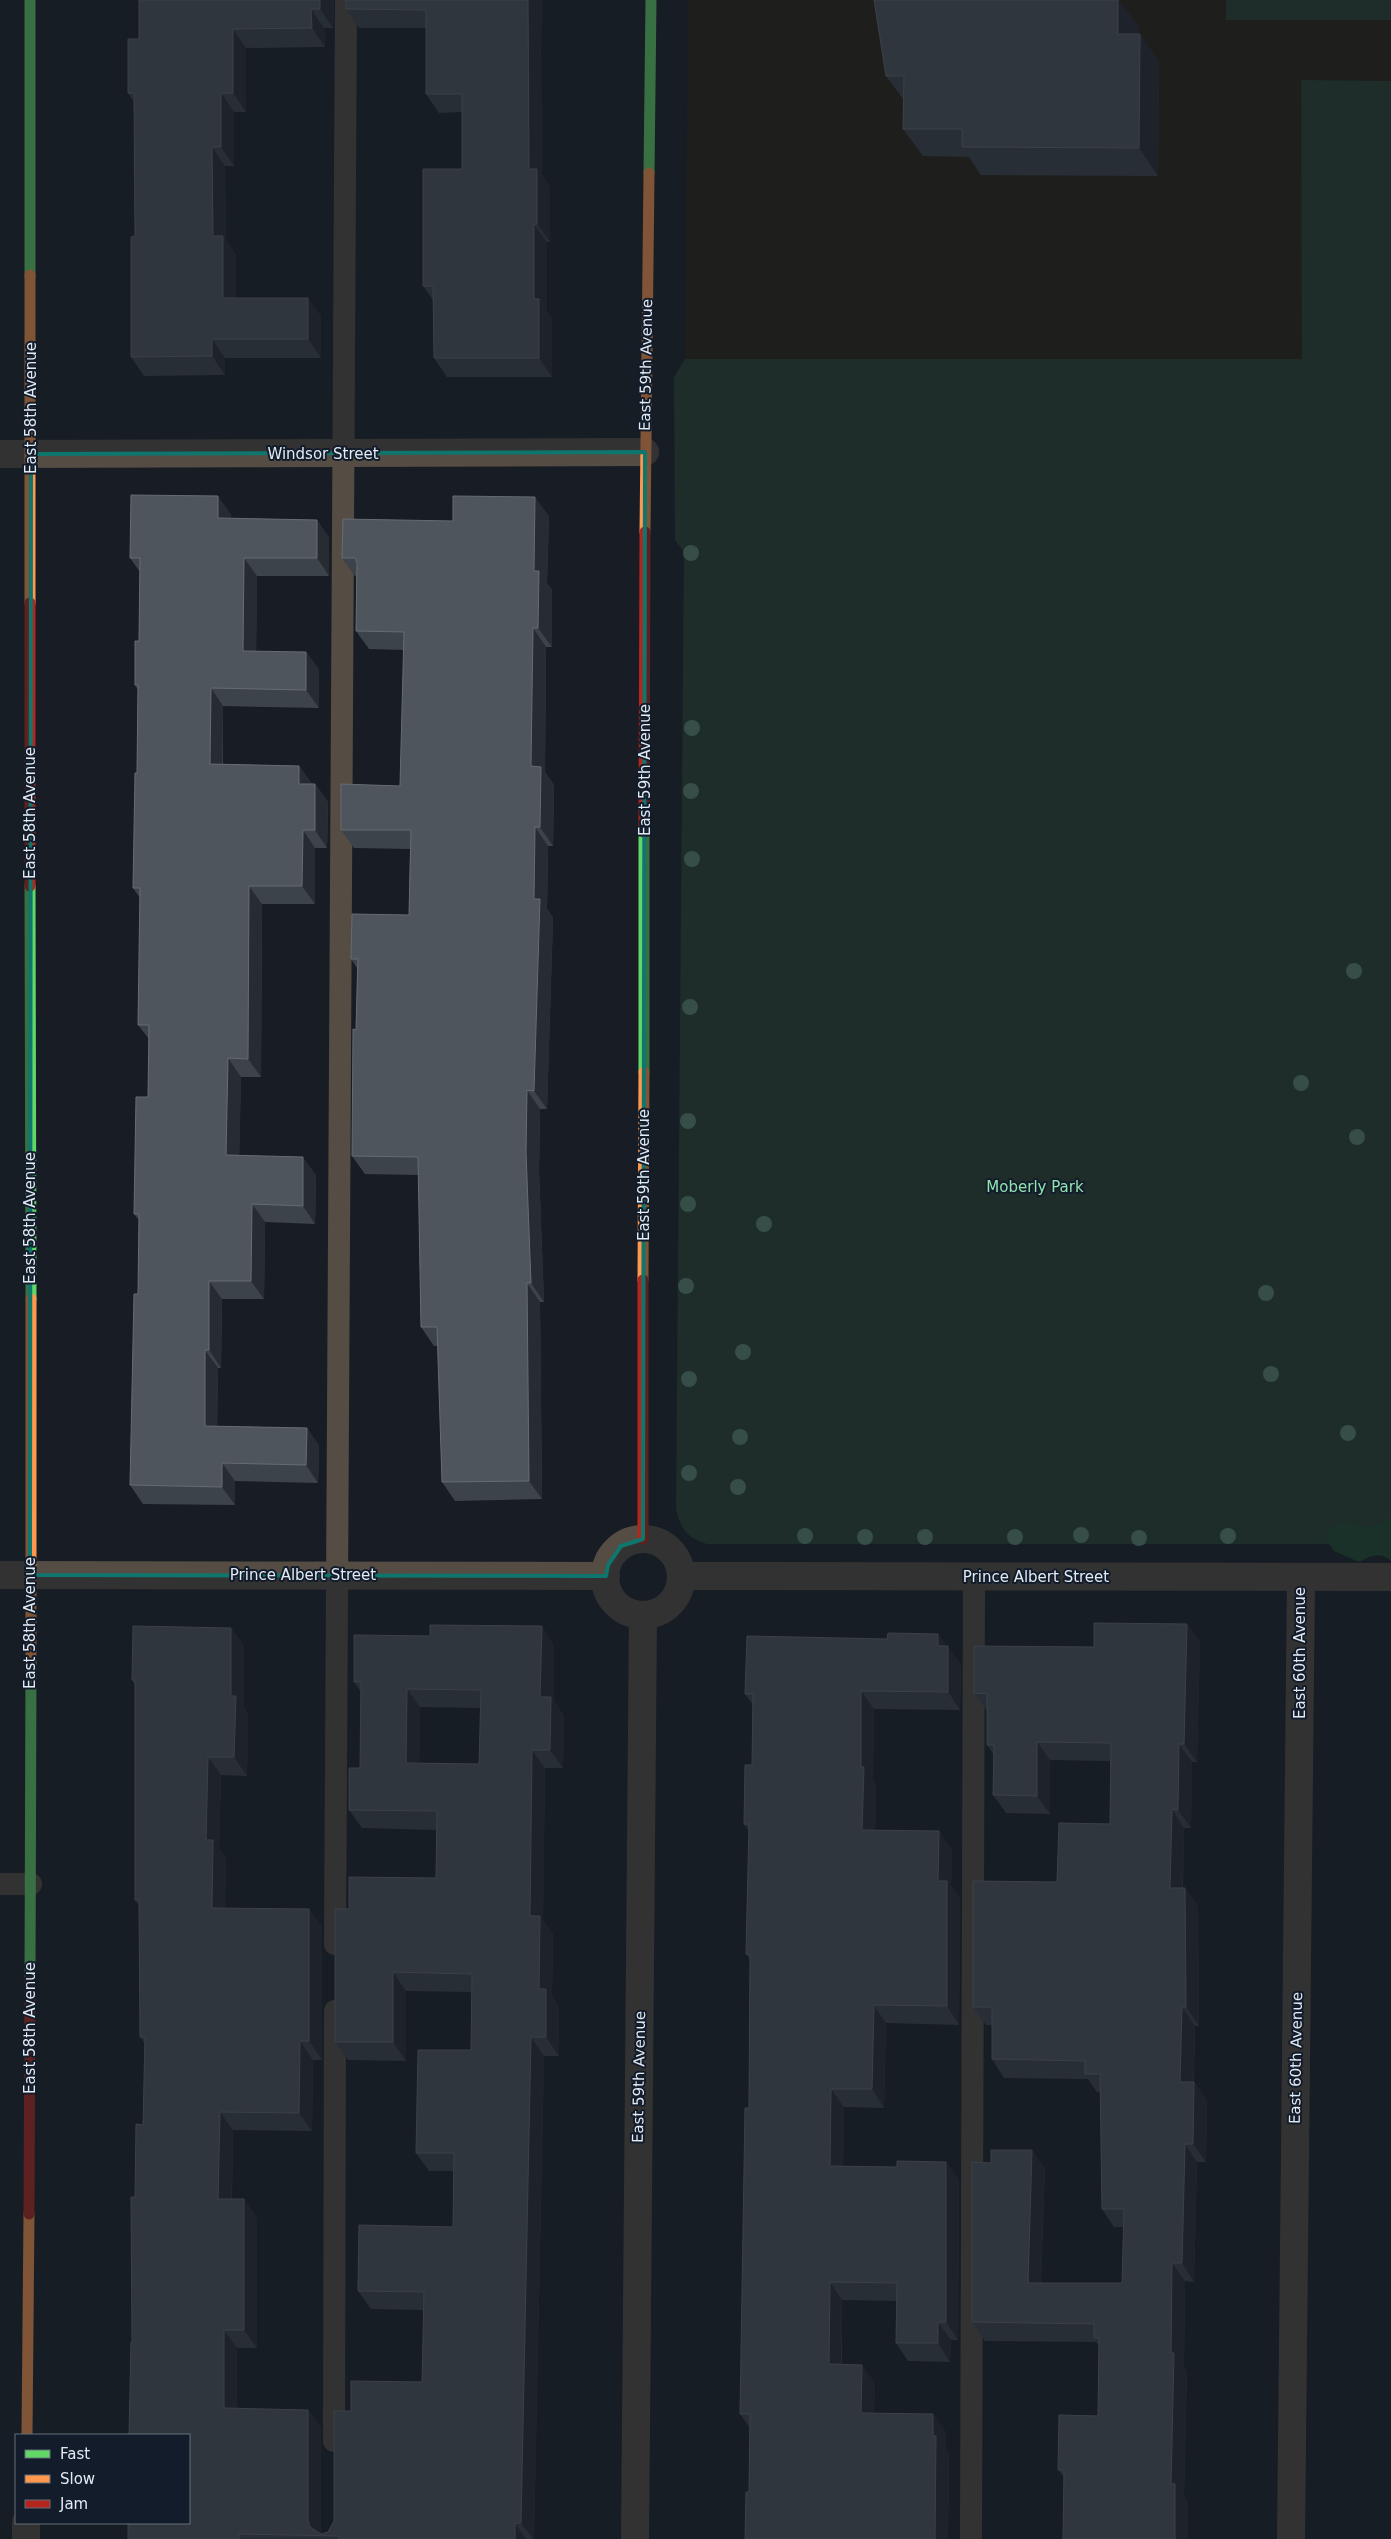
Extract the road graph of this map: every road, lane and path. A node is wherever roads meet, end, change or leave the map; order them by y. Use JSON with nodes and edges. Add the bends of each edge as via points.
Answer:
{"nodes":[{"id":1,"x":30,"y":0,"type":"edge"},
{"id":2,"x":346,"y":0,"type":"edge"},
{"id":3,"x":651,"y":0,"type":"edge"},
{"id":4,"x":646,"y":452,"type":"junction"},
{"id":5,"x":0,"y":454,"type":"edge"},
{"id":6,"x":31,"y":454,"type":"junction"},
{"id":7,"x":343,"y":454,"type":"junction"},
{"id":8,"x":643,"y":1539,"type":"junction"},
{"id":9,"x":336,"y":1575,"type":"junction"},
{"id":10,"x":0,"y":1576,"type":"edge"},
{"id":11,"x":30,"y":1576,"type":"junction"},
{"id":12,"x":606,"y":1576,"type":"junction"},
{"id":13,"x":681,"y":1576,"type":"junction"},
{"id":14,"x":974,"y":1577,"type":"junction"},
{"id":15,"x":1300,"y":1577,"type":"junction"},
{"id":16,"x":1391,"y":1577,"type":"edge"},
{"id":17,"x":642,"y":1615,"type":"junction"},
{"id":18,"x":0,"y":1884,"type":"edge"},
{"id":19,"x":31,"y":1884,"type":"junction"},
{"id":20,"x":335,"y":1963,"type":"edge"},
{"id":21,"x":335,"y":1993,"type":"edge"},
{"id":22,"x":27,"y":2434,"type":"edge"},
{"id":23,"x":334,"y":2460,"type":"edge"},
{"id":24,"x":26,"y":2524,"type":"edge"},
{"id":25,"x":26,"y":2539,"type":"edge"},
{"id":26,"x":635,"y":2539,"type":"edge"},
{"id":27,"x":971,"y":2539,"type":"edge"},
{"id":28,"x":1291,"y":2539,"type":"edge"}],
"edges":[{"from":1,"to":6,"type":"street","name":"East 58th Avenue"},
{"from":2,"to":7,"type":"lane"},
{"from":3,"to":4,"type":"street","name":"East 59th Avenue"},
{"from":4,"to":7,"type":"street","name":"Windsor Street"},
{"from":4,"to":8,"type":"street","name":"East 59th Avenue"},
{"from":5,"to":6,"type":"street","name":"Windsor Street"},
{"from":6,"to":7,"type":"street","name":"Windsor Street"},
{"from":6,"to":11,"type":"street","name":"East 58th Avenue"},
{"from":7,"to":9,"type":"lane"},
{"from":8,"to":12,"type":"street","via":[[621,1546],[608,1565]]},
{"from":8,"to":13,"type":"street","via":[[665,1546],[679,1565]]},
{"from":9,"to":11,"type":"street","name":"Prince Albert Street"},
{"from":9,"to":12,"type":"street","name":"Prince Albert Street"},
{"from":9,"to":20,"type":"lane"},
{"from":10,"to":11,"type":"street","name":"Prince Albert Street"},
{"from":11,"to":19,"type":"street","name":"East 58th Avenue"},
{"from":12,"to":17,"type":"street","via":[[612,1599],[621,1608]]},
{"from":13,"to":14,"type":"street","name":"Prince Albert Street"},
{"from":13,"to":17,"type":"street","via":[[674,1600],[666,1608]]},
{"from":14,"to":15,"type":"street","name":"Prince Albert Street"},
{"from":14,"to":27,"type":"lane"},
{"from":15,"to":16,"type":"street","name":"Prince Albert Street"},
{"from":15,"to":28,"type":"street","name":"East 60th Avenue"},
{"from":17,"to":26,"type":"street","name":"East 59th Avenue"},
{"from":18,"to":19,"type":"lane"},
{"from":19,"to":22,"type":"street","name":"East 58th Avenue"},
{"from":21,"to":23,"type":"lane"},
{"from":24,"to":25,"type":"street"}]}
